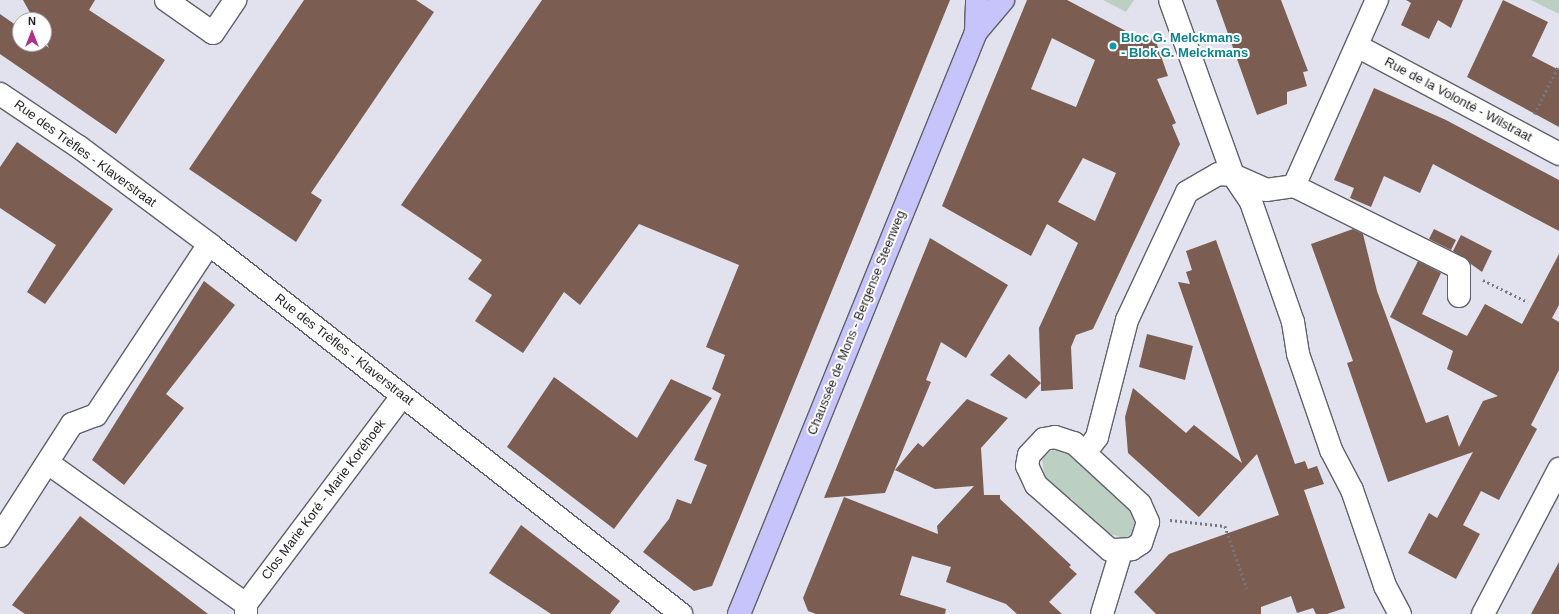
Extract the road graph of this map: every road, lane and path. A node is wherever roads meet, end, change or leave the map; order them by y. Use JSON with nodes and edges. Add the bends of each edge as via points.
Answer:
{"nodes":[{"id":1,"x":166,"y":0,"type":"edge"},
{"id":2,"x":235,"y":0,"type":"edge"},
{"id":3,"x":977,"y":0,"type":"edge"},
{"id":4,"x":1003,"y":0,"type":"edge"},
{"id":5,"x":1170,"y":0,"type":"edge"},
{"id":6,"x":1377,"y":0,"type":"edge"},
{"id":7,"x":976,"y":32,"type":"junction"},
{"id":8,"x":1356,"y":46,"type":"junction"},
{"id":9,"x":1559,"y":65,"type":"edge"},
{"id":10,"x":0,"y":94,"type":"edge"},
{"id":11,"x":1523,"y":134,"type":"junction"},
{"id":12,"x":1559,"y":154,"type":"edge"},
{"id":13,"x":1234,"y":175,"type":"junction"},
{"id":14,"x":1294,"y":186,"type":"junction"},
{"id":15,"x":209,"y":244,"type":"junction"},
{"id":16,"x":1459,"y":268,"type":"junction"},
{"id":17,"x":1459,"y":296,"type":"dead end"},
{"id":18,"x":1528,"y":302,"type":"dead end"},
{"id":19,"x":402,"y":396,"type":"junction"},
{"id":20,"x":1085,"y":453,"type":"junction"},
{"id":21,"x":48,"y":463,"type":"junction"},
{"id":22,"x":1559,"y":469,"type":"edge"},
{"id":23,"x":1147,"y":518,"type":"junction"},
{"id":24,"x":0,"y":536,"type":"edge"},
{"id":25,"x":1121,"y":552,"type":"junction"},
{"id":26,"x":1247,"y":588,"type":"dead end"},
{"id":27,"x":246,"y":609,"type":"edge"},
{"id":28,"x":681,"y":614,"type":"edge"},
{"id":29,"x":740,"y":614,"type":"edge"},
{"id":30,"x":1102,"y":614,"type":"edge"},
{"id":31,"x":1400,"y":614,"type":"edge"},
{"id":32,"x":1484,"y":614,"type":"edge"}],
"edges":[{"from":1,"to":2,"type":"street","via":[[213,33]]},
{"from":3,"to":7,"type":"main road","name":"Chaussée de Mons - Bergense Steenweg"},
{"from":4,"to":7,"type":"main road","name":"Chaussée de Mons - Bergense Steenweg"},
{"from":5,"to":13,"type":"street"},
{"from":6,"to":8,"type":"street"},
{"from":7,"to":29,"type":"main road","name":"Chaussée de Mons - Bergense Steenweg"},
{"from":8,"to":11,"type":"street","name":"Rue de la Volonté - Wilstraat"},
{"from":8,"to":14,"type":"street"},
{"from":9,"to":11,"type":"path"},
{"from":10,"to":15,"type":"street","name":"Rue des Trèfles - Klaverstraat","via":[[78,146]]},
{"from":11,"to":12,"type":"street","name":"Rue de la Volonté - Wilstraat"},
{"from":13,"to":14,"type":"street","via":[[1266,190]]},
{"from":13,"to":20,"type":"street","via":[[1218,174],[1187,192],[1127,320],[1097,436]]},
{"from":13,"to":31,"type":"street","via":[[1251,202],[1293,322],[1298,354],[1331,450],[1352,490],[1385,586]]},
{"from":14,"to":16,"type":"street"},
{"from":15,"to":19,"type":"street","name":"Rue des Trèfles - Klaverstraat"},
{"from":15,"to":21,"type":"street","via":[[96,415],[72,424]]},
{"from":16,"to":17,"type":"street"},
{"from":16,"to":18,"type":"path"},
{"from":19,"to":27,"type":"street","name":"Clos Marie Koré - Marie Koréhoek"},
{"from":19,"to":28,"type":"street","name":"Rue des Trèfles - Klaverstraat"},
{"from":20,"to":23,"type":"street","via":[[1140,504]]},
{"from":20,"to":25,"type":"street","via":[[1066,438],[1044,439],[1029,455],[1030,477],[1102,545]]},
{"from":21,"to":24,"type":"street"},
{"from":21,"to":27,"type":"street","name":"Clos Marie Koré - Marie Koréhoek"},
{"from":22,"to":32,"type":"street"},
{"from":23,"to":25,"type":"street","via":[[1147,534],[1141,543]]},
{"from":23,"to":26,"type":"path","via":[[1225,526]]},
{"from":25,"to":30,"type":"street"}]}
